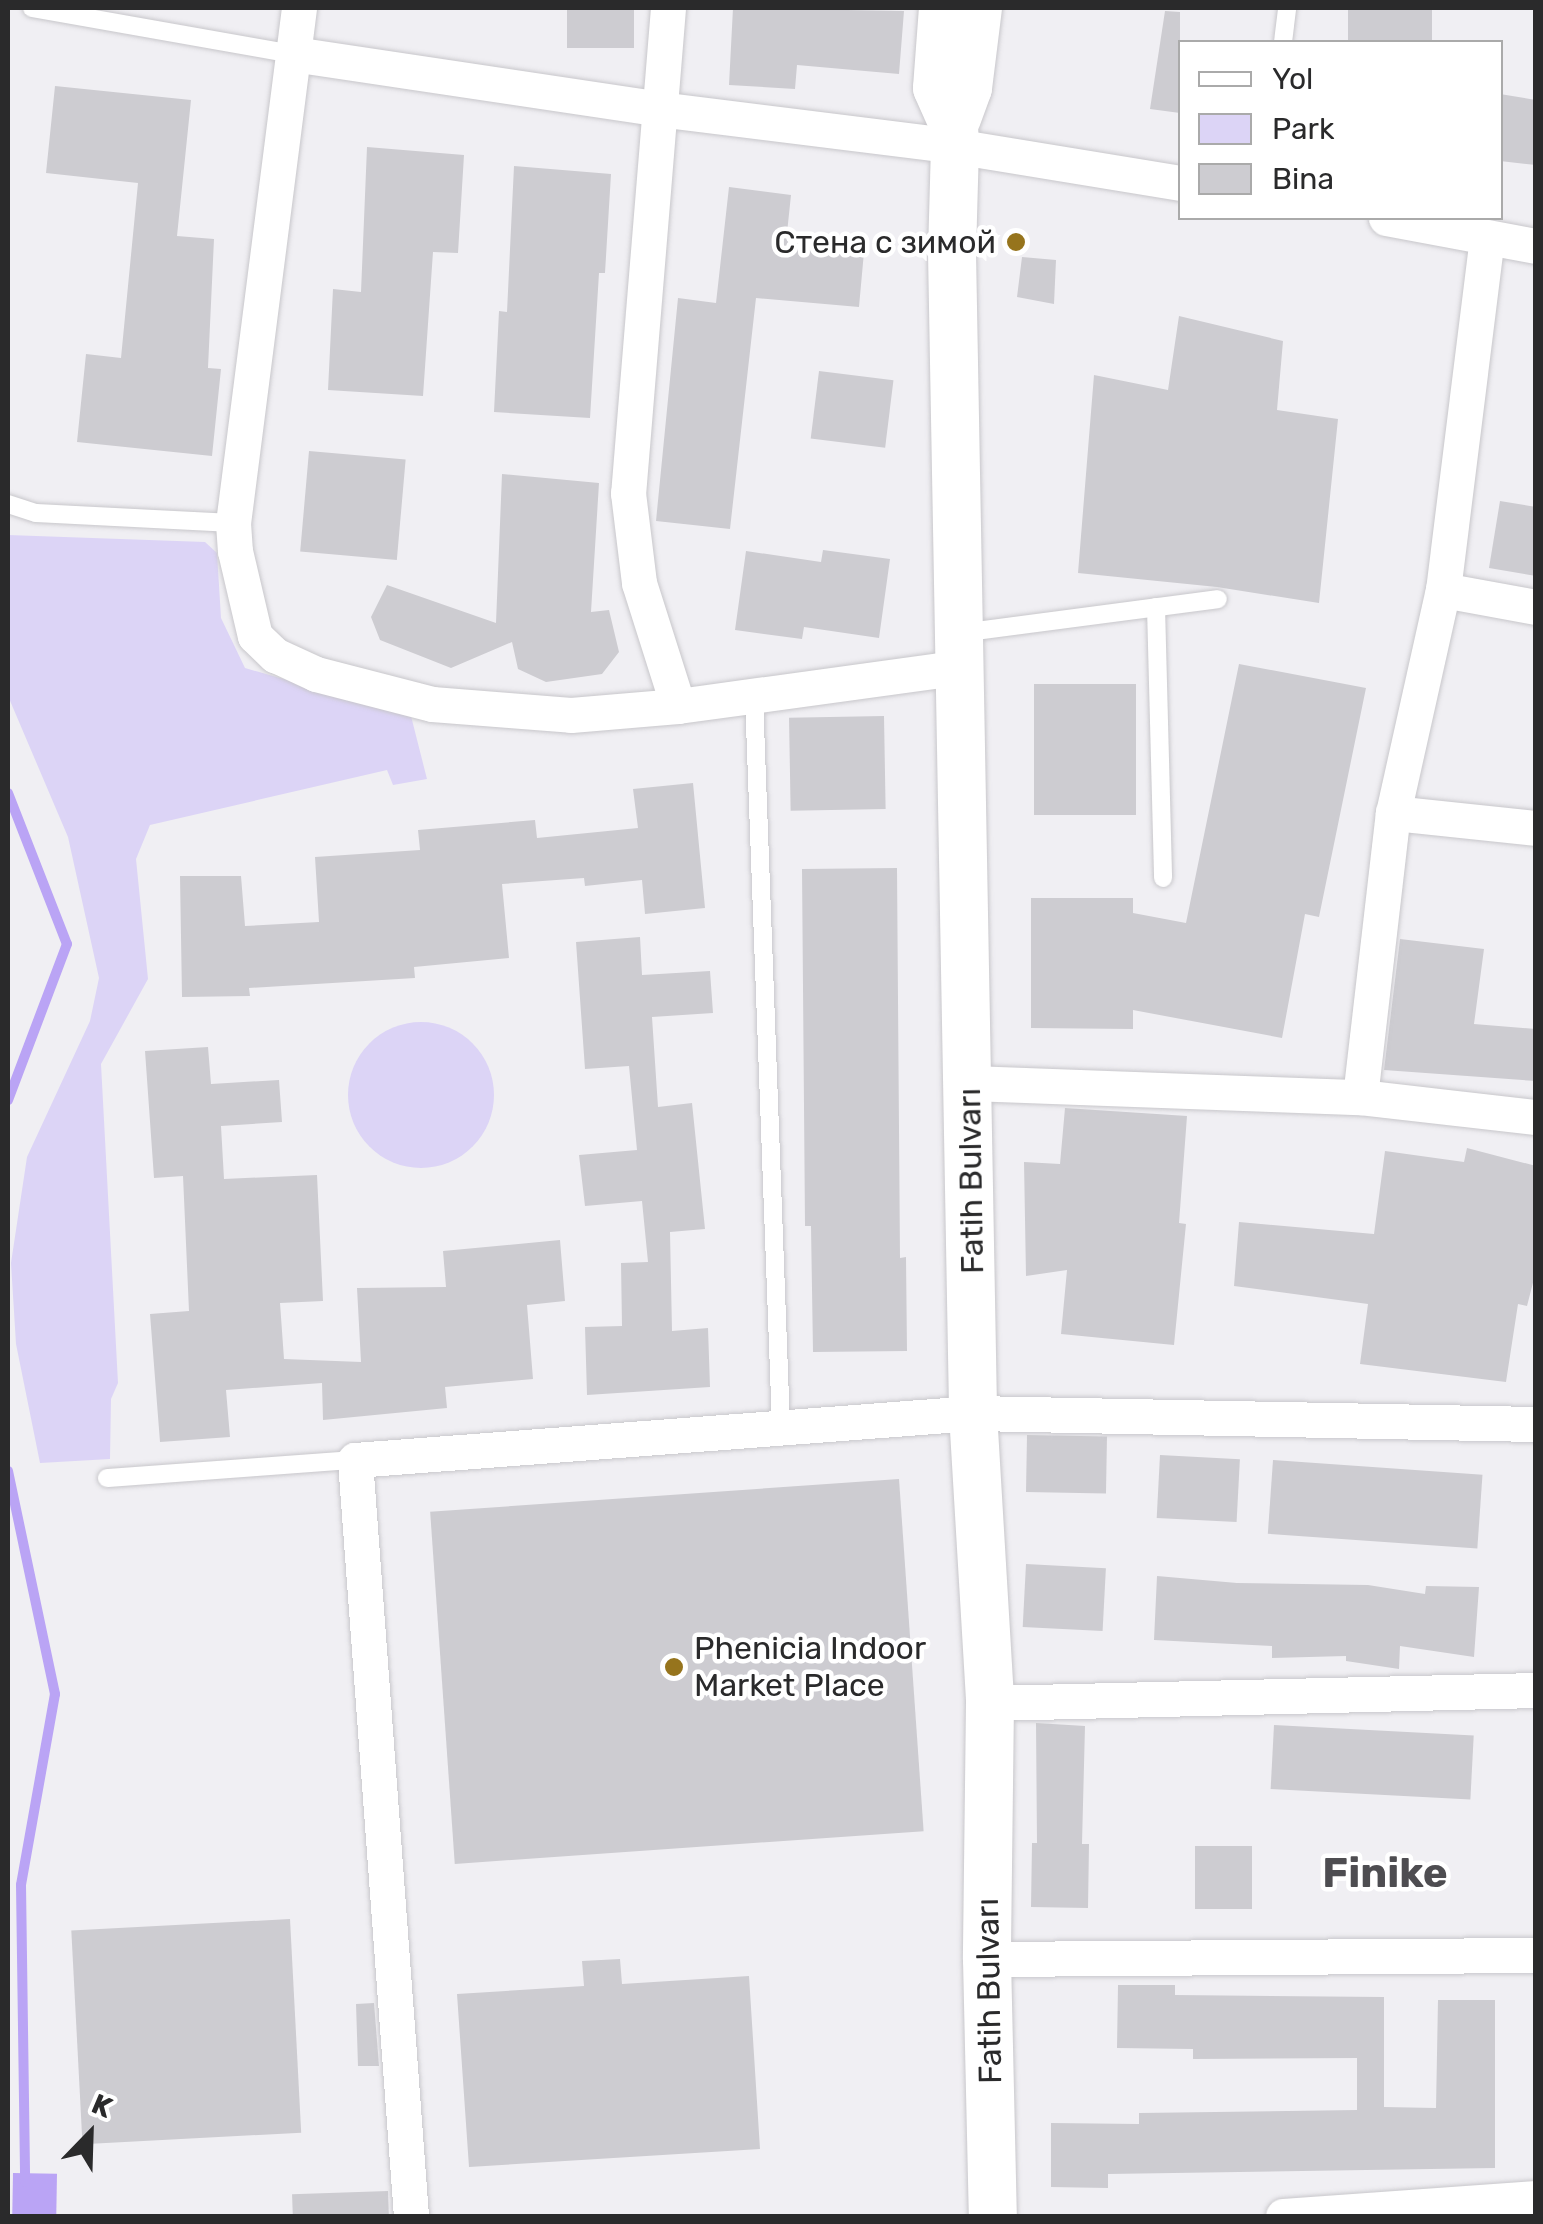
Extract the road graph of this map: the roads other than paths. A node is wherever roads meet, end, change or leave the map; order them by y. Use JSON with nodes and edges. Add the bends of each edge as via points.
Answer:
{"nodes":[{"id":1,"x":32,"y":8,"type":"edge"},
{"id":2,"x":299,"y":8,"type":"edge"},
{"id":3,"x":668,"y":8,"type":"edge"},
{"id":4,"x":943,"y":8,"type":"edge"},
{"id":5,"x":978,"y":8,"type":"edge"},
{"id":6,"x":1287,"y":8,"type":"edge"},
{"id":7,"x":1284,"y":40,"type":"edge"},
{"id":8,"x":293,"y":54,"type":"junction"},
{"id":9,"x":659,"y":109,"type":"junction"},
{"id":10,"x":955,"y":136,"type":"junction"},
{"id":11,"x":1178,"y":183,"type":"edge"},
{"id":12,"x":1396,"y":220,"type":"edge"},
{"id":13,"x":1486,"y":238,"type":"junction"},
{"id":14,"x":1536,"y":246,"type":"edge"},
{"id":15,"x":8,"y":504,"type":"edge"},
{"id":16,"x":233,"y":523,"type":"junction"},
{"id":17,"x":1443,"y":590,"type":"junction"},
{"id":18,"x":1218,"y":599,"type":"dead end"},
{"id":19,"x":1536,"y":607,"type":"edge"},
{"id":20,"x":1156,"y":608,"type":"junction"},
{"id":21,"x":961,"y":650,"type":"junction"},
{"id":22,"x":754,"y":697,"type":"junction"},
{"id":23,"x":678,"y":706,"type":"junction"},
{"id":24,"x":1393,"y":813,"type":"junction"},
{"id":25,"x":1536,"y":828,"type":"edge"},
{"id":26,"x":1163,"y":878,"type":"dead end"},
{"id":27,"x":970,"y":1083,"type":"junction"},
{"id":28,"x":1360,"y":1096,"type":"junction"},
{"id":29,"x":1536,"y":1117,"type":"edge"},
{"id":30,"x":973,"y":1412,"type":"junction"},
{"id":31,"x":1536,"y":1424,"type":"edge"},
{"id":32,"x":780,"y":1428,"type":"junction"},
{"id":33,"x":355,"y":1460,"type":"junction"},
{"id":34,"x":107,"y":1478,"type":"dead end"},
{"id":35,"x":1536,"y":1690,"type":"edge"},
{"id":36,"x":990,"y":1703,"type":"junction"},
{"id":37,"x":1536,"y":1955,"type":"edge"},
{"id":38,"x":987,"y":1959,"type":"junction"},
{"id":39,"x":1536,"y":2198,"type":"edge"},
{"id":40,"x":412,"y":2216,"type":"edge"},
{"id":41,"x":994,"y":2216,"type":"edge"},
{"id":42,"x":1283,"y":2216,"type":"edge"}],
"edges":[{"from":1,"to":8,"type":"lane"},
{"from":2,"to":8,"type":"street"},
{"from":3,"to":9,"type":"street"},
{"from":4,"to":10,"type":"street","via":[[937,88]]},
{"from":5,"to":10,"type":"street"},
{"from":6,"to":7,"type":"lane"},
{"from":8,"to":9,"type":"street"},
{"from":8,"to":16,"type":"street"},
{"from":9,"to":10,"type":"street"},
{"from":9,"to":23,"type":"street","via":[[628,493],[639,583]]},
{"from":10,"to":11,"type":"street"},
{"from":10,"to":21,"type":"street","name":"Fatih Bulvarı"},
{"from":12,"to":13,"type":"street"},
{"from":13,"to":14,"type":"street"},
{"from":13,"to":17,"type":"street"},
{"from":15,"to":16,"type":"lane","via":[[36,513]]},
{"from":16,"to":23,"type":"street","via":[[255,636],[275,655],[316,674],[432,704],[571,715]]},
{"from":17,"to":19,"type":"street"},
{"from":17,"to":24,"type":"street"},
{"from":18,"to":20,"type":"lane"},
{"from":20,"to":21,"type":"lane"},
{"from":20,"to":26,"type":"lane"},
{"from":21,"to":22,"type":"street"},
{"from":21,"to":27,"type":"street","name":"Fatih Bulvarı"},
{"from":22,"to":23,"type":"street"},
{"from":22,"to":32,"type":"lane"},
{"from":24,"to":25,"type":"street"},
{"from":24,"to":28,"type":"street"},
{"from":27,"to":28,"type":"street"},
{"from":27,"to":30,"type":"street","name":"Fatih Bulvarı"},
{"from":28,"to":29,"type":"street"},
{"from":30,"to":31,"type":"street"},
{"from":30,"to":32,"type":"street"},
{"from":30,"to":36,"type":"street","name":"Fatih Bulvarı"},
{"from":32,"to":33,"type":"street"},
{"from":33,"to":34,"type":"lane"},
{"from":33,"to":40,"type":"street"},
{"from":35,"to":36,"type":"street"},
{"from":36,"to":38,"type":"street","name":"Fatih Bulvarı"},
{"from":37,"to":38,"type":"street"},
{"from":38,"to":41,"type":"street","name":"Fatih Bulvarı"},
{"from":39,"to":42,"type":"street"}]}
